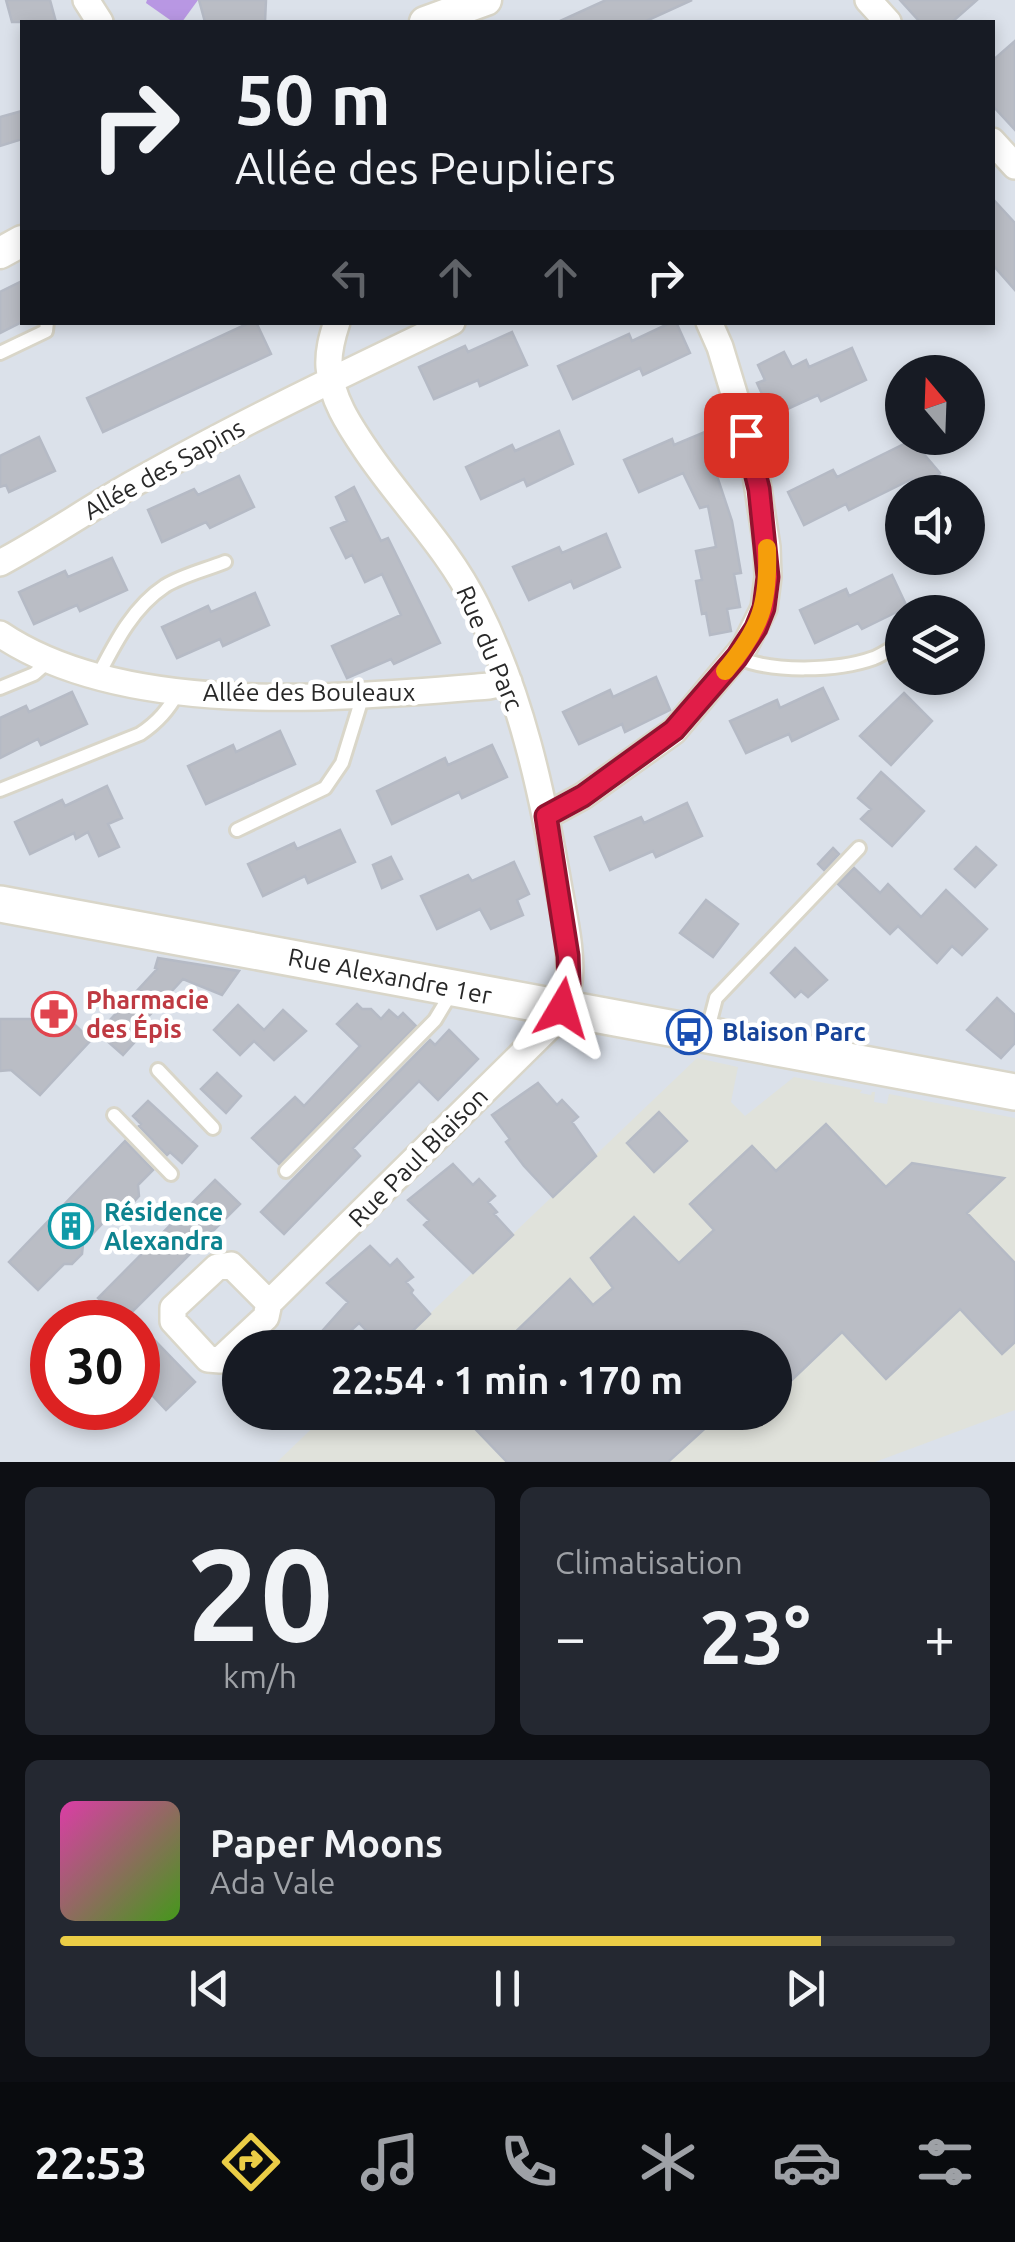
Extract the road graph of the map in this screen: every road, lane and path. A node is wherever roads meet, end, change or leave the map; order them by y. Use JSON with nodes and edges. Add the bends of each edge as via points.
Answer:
{"nodes":[{"id":1,"x":486,"y":0,"type":"edge"},
{"id":2,"x":868,"y":0,"type":"edge"},
{"id":3,"x":431,"y":20,"type":"edge"},
{"id":4,"x":886,"y":20,"type":"edge"},
{"id":5,"x":995,"y":144,"type":"edge"},
{"id":6,"x":1015,"y":166,"type":"edge"},
{"id":7,"x":47,"y":325,"type":"edge"},
{"id":8,"x":336,"y":325,"type":"edge"},
{"id":9,"x":446,"y":325,"type":"edge"},
{"id":10,"x":710,"y":325,"type":"edge"},
{"id":11,"x":0,"y":353,"type":"edge"},
{"id":12,"x":330,"y":380,"type":"junction"},
{"id":13,"x":225,"y":562,"type":"dead end"},
{"id":14,"x":0,"y":563,"type":"edge"},
{"id":15,"x":0,"y":634,"type":"edge"},
{"id":16,"x":885,"y":652,"type":"edge"},
{"id":17,"x":737,"y":657,"type":"junction"},
{"id":18,"x":49,"y":660,"type":"junction"},
{"id":19,"x":98,"y":676,"type":"junction"},
{"id":20,"x":509,"y":682,"type":"junction"},
{"id":21,"x":0,"y":688,"type":"edge"},
{"id":22,"x":179,"y":691,"type":"junction"},
{"id":23,"x":363,"y":696,"type":"junction"},
{"id":24,"x":0,"y":790,"type":"edge"},
{"id":25,"x":546,"y":816,"type":"junction"},
{"id":26,"x":237,"y":830,"type":"dead end"},
{"id":27,"x":860,"y":848,"type":"dead end"},
{"id":28,"x":0,"y":904,"type":"edge"},
{"id":29,"x":454,"y":988,"type":"junction"},
{"id":30,"x":562,"y":1008,"type":"junction"},
{"id":31,"x":707,"y":1036,"type":"junction"},
{"id":32,"x":158,"y":1070,"type":"dead end"},
{"id":33,"x":1013,"y":1089,"type":"edge"},
{"id":34,"x":114,"y":1115,"type":"dead end"},
{"id":35,"x":213,"y":1128,"type":"dead end"},
{"id":36,"x":286,"y":1170,"type":"dead end"},
{"id":37,"x":172,"y":1174,"type":"dead end"},
{"id":38,"x":269,"y":1303,"type":"dead end"}],
"edges":[{"from":1,"to":3,"type":"street"},
{"from":2,"to":4,"type":"street"},
{"from":5,"to":6,"type":"street"},
{"from":7,"to":11,"type":"lane"},
{"from":8,"to":12,"type":"street","name":"Rue du Parc"},
{"from":9,"to":12,"type":"street","name":"Allée des Sapins"},
{"from":10,"to":17,"type":"street","via":[[752,456],[766,548],[764,608]]},
{"from":12,"to":14,"type":"street","name":"Allée des Sapins"},
{"from":12,"to":20,"type":"street","name":"Rue du Parc","via":[[355,434],[476,603]]},
{"from":13,"to":19,"type":"lane","via":[[151,597],[118,637]]},
{"from":15,"to":18,"type":"street","name":"Allée des Bouleaux"},
{"from":16,"to":17,"type":"lane","via":[[794,668]]},
{"from":17,"to":25,"type":"street","via":[[674,730]]},
{"from":18,"to":19,"type":"street","name":"Allée des Bouleaux"},
{"from":18,"to":21,"type":"lane"},
{"from":19,"to":22,"type":"street","name":"Allée des Bouleaux"},
{"from":20,"to":23,"type":"street","name":"Allée des Bouleaux"},
{"from":20,"to":25,"type":"street","name":"Rue du Parc"},
{"from":22,"to":23,"type":"street","name":"Allée des Bouleaux"},
{"from":22,"to":24,"type":"lane","via":[[158,722],[140,734]]},
{"from":23,"to":26,"type":"lane","via":[[342,763],[326,788]]},
{"from":25,"to":30,"type":"street","name":"Rue du Parc","via":[[568,956]]},
{"from":27,"to":31,"type":"lane","via":[[716,998]]},
{"from":28,"to":29,"type":"main road","name":"Rue Alexandre 1er"},
{"from":29,"to":30,"type":"main road","name":"Rue Alexandre 1er"},
{"from":29,"to":36,"type":"lane","via":[[434,1020]]},
{"from":30,"to":31,"type":"main road","name":"Rue Alexandre 1er"},
{"from":30,"to":38,"type":"street","name":"Rue Paul Blaison"},
{"from":31,"to":33,"type":"main road","name":"Rue Alexandre 1er"},
{"from":32,"to":35,"type":"lane"},
{"from":34,"to":37,"type":"lane"}]}
